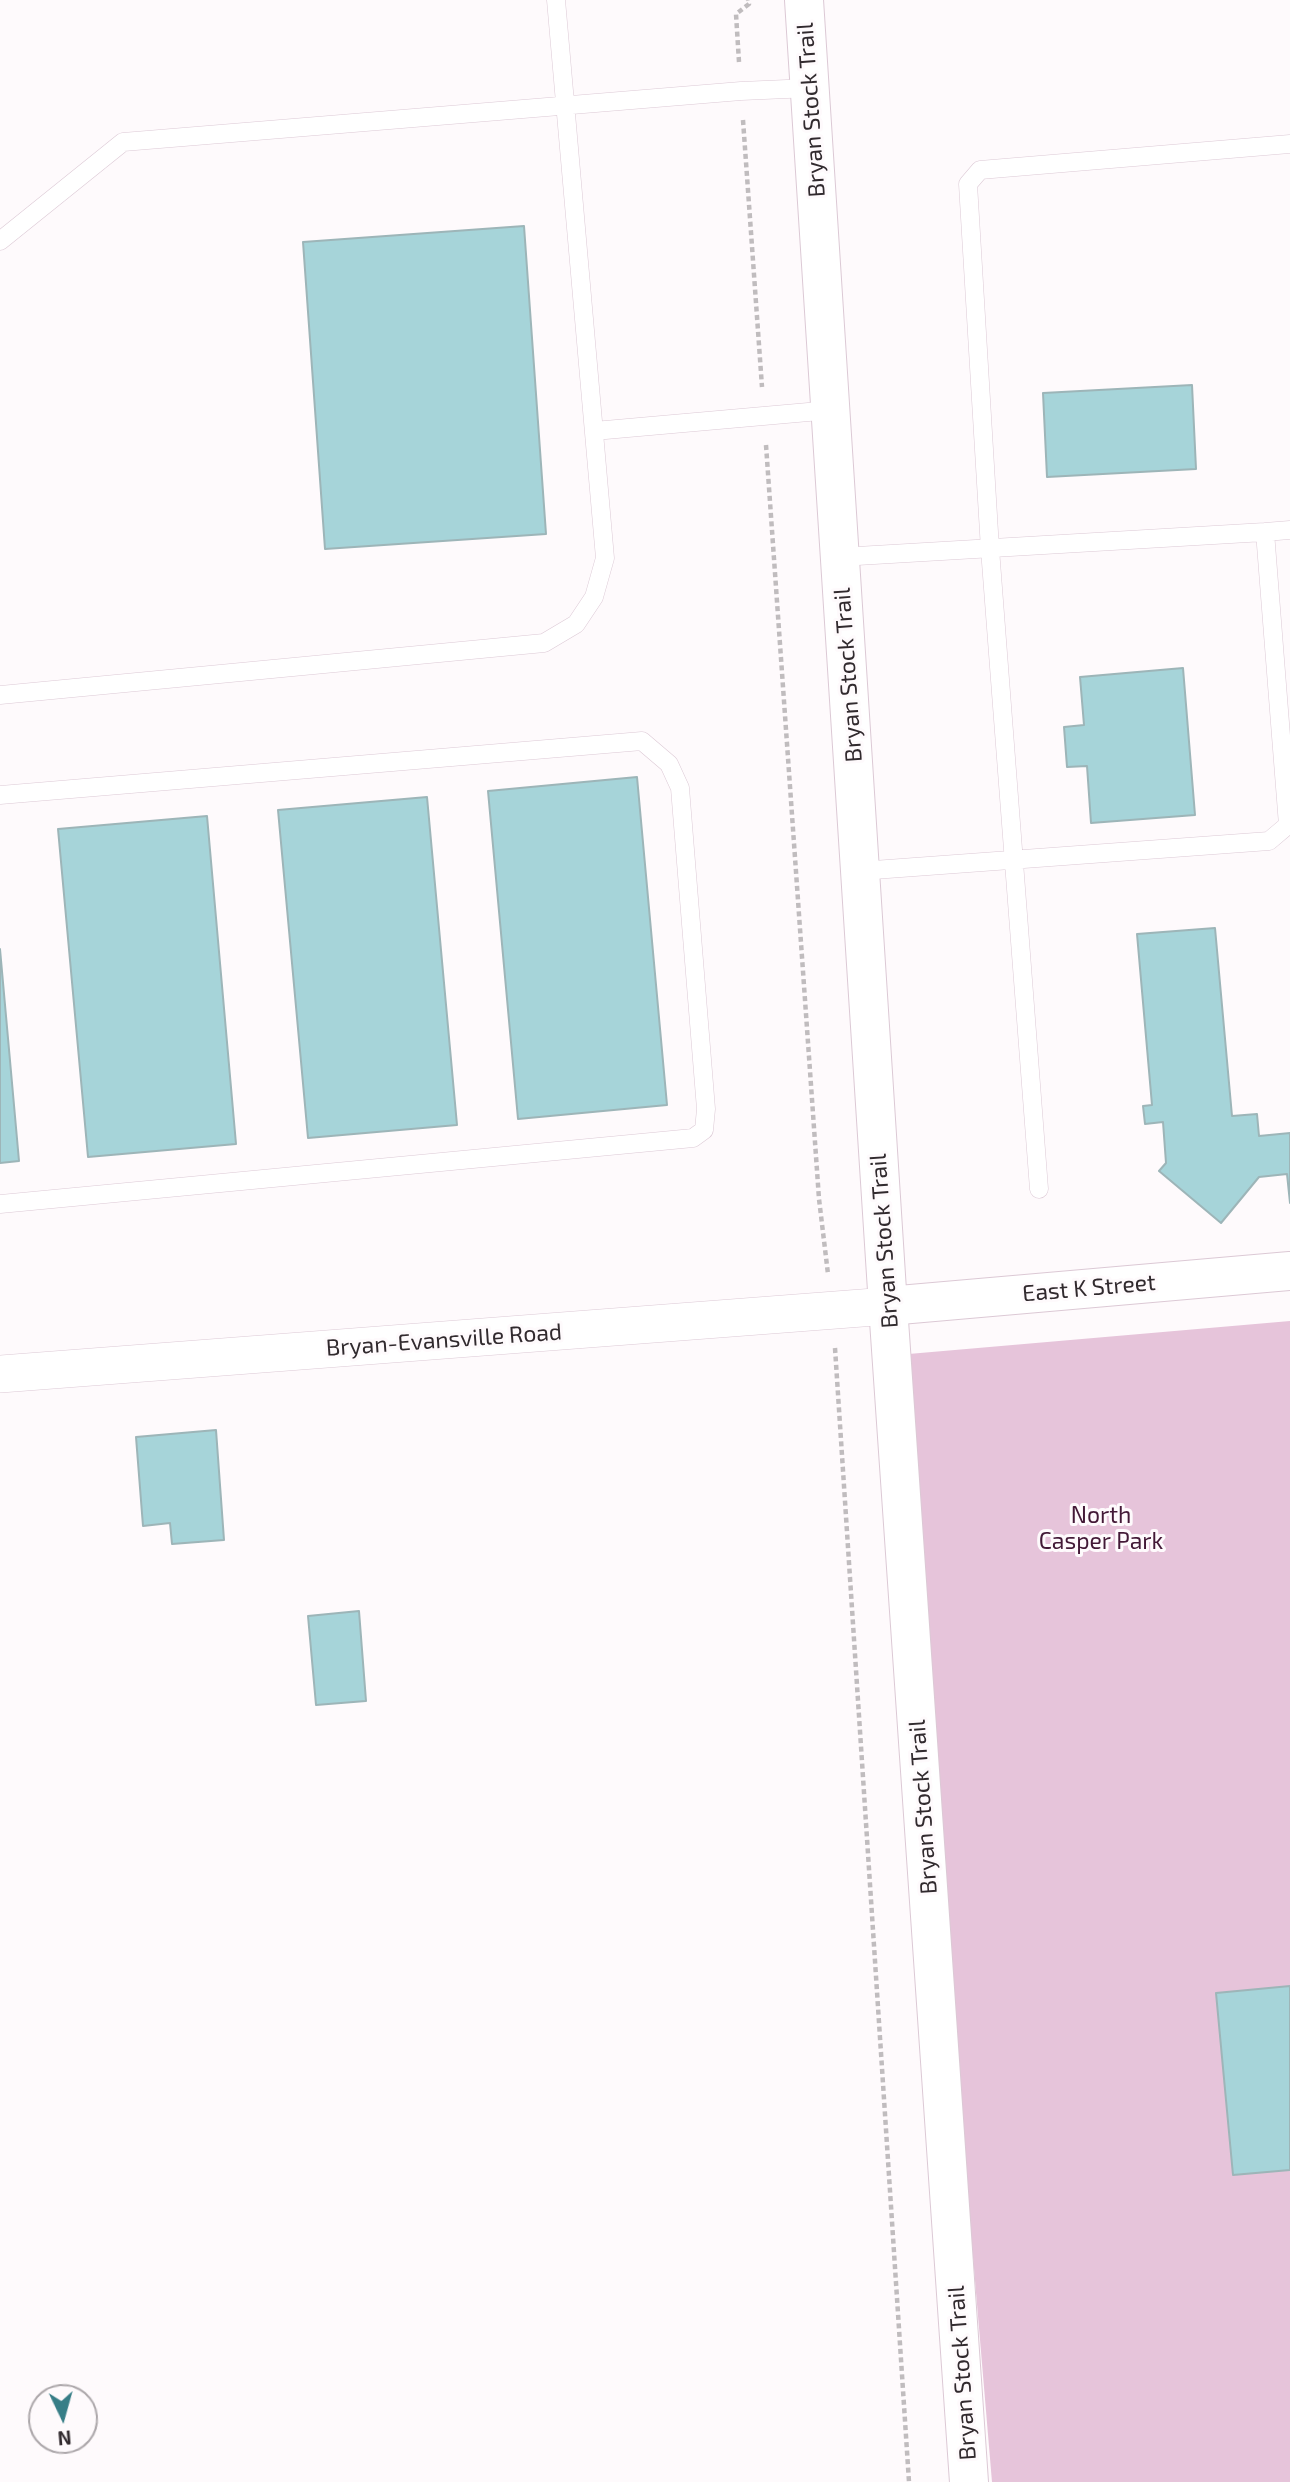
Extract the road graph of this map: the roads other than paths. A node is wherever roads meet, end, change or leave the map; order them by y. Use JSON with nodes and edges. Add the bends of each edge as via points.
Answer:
{"nodes":[{"id":1,"x":556,"y":0,"type":"edge"},
{"id":2,"x":804,"y":0,"type":"edge"},
{"id":3,"x":810,"y":88,"type":"junction"},
{"id":4,"x":566,"y":106,"type":"junction"},
{"id":5,"x":1290,"y":144,"type":"edge"},
{"id":6,"x":0,"y":241,"type":"edge"},
{"id":7,"x":831,"y":410,"type":"junction"},
{"id":8,"x":594,"y":430,"type":"junction"},
{"id":9,"x":1290,"y":530,"type":"edge"},
{"id":10,"x":1265,"y":532,"type":"junction"},
{"id":11,"x":990,"y":549,"type":"junction"},
{"id":12,"x":840,"y":557,"type":"junction"},
{"id":13,"x":0,"y":695,"type":"edge"},
{"id":14,"x":0,"y":795,"type":"edge"},
{"id":15,"x":1013,"y":859,"type":"junction"},
{"id":16,"x":860,"y":871,"type":"junction"},
{"id":17,"x":1039,"y":1189,"type":"dead end"},
{"id":18,"x":0,"y":1204,"type":"edge"},
{"id":19,"x":1290,"y":1271,"type":"edge"},
{"id":20,"x":888,"y":1306,"type":"junction"},
{"id":21,"x":0,"y":1374,"type":"edge"},
{"id":22,"x":969,"y":2482,"type":"edge"}],
"edges":[{"from":1,"to":4,"type":"lane"},
{"from":2,"to":3,"type":"main road","name":"Bryan Stock Trail"},
{"from":3,"to":4,"type":"lane"},
{"from":3,"to":7,"type":"main road","name":"Bryan Stock Trail"},
{"from":4,"to":6,"type":"lane","via":[[122,142]]},
{"from":4,"to":8,"type":"lane"},
{"from":5,"to":11,"type":"lane","via":[[980,170],[968,184]]},
{"from":7,"to":8,"type":"lane"},
{"from":7,"to":12,"type":"main road","name":"Bryan Stock Trail"},
{"from":8,"to":13,"type":"lane","via":[[605,558],[594,597],[576,624],[544,643]]},
{"from":9,"to":10,"type":"lane"},
{"from":10,"to":11,"type":"lane"},
{"from":10,"to":15,"type":"lane","via":[[1288,825],[1269,841]]},
{"from":11,"to":12,"type":"lane"},
{"from":11,"to":15,"type":"lane"},
{"from":12,"to":16,"type":"main road","name":"Bryan Stock Trail"},
{"from":14,"to":18,"type":"lane","via":[[642,741],[669,764],[680,788],[706,1109],[704,1130],[693,1138]]},
{"from":15,"to":16,"type":"lane"},
{"from":15,"to":17,"type":"lane"},
{"from":16,"to":20,"type":"main road","name":"Bryan Stock Trail"},
{"from":19,"to":20,"type":"main road","name":"East K Street"},
{"from":20,"to":21,"type":"street","name":"Bryan-Evansville Road"},
{"from":20,"to":22,"type":"main road","name":"Bryan Stock Trail"}]}
